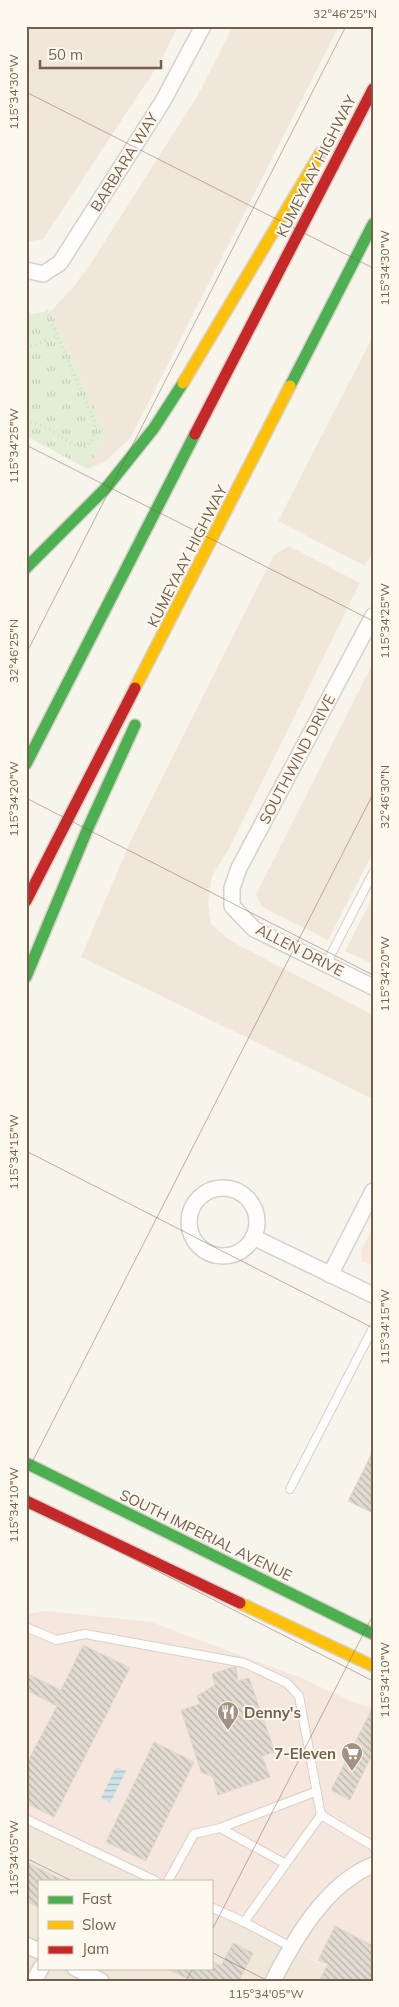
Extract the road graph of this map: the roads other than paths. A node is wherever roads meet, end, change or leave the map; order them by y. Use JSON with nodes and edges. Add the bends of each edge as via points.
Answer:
{"nodes":[{"id":1,"x":203,"y":26,"type":"edge"},
{"id":2,"x":373,"y":82,"type":"edge"},
{"id":3,"x":373,"y":89,"type":"edge"},
{"id":4,"x":354,"y":101,"type":"dead end"},
{"id":5,"x":324,"y":145,"type":"dead end"},
{"id":6,"x":373,"y":224,"type":"edge"},
{"id":7,"x":26,"y":270,"type":"edge"},
{"id":8,"x":240,"y":485,"type":"junction"},
{"id":9,"x":224,"y":540,"type":"dead end"},
{"id":10,"x":26,"y":568,"type":"edge"},
{"id":11,"x":373,"y":616,"type":"edge"},
{"id":12,"x":140,"y":715,"type":"dead end"},
{"id":13,"x":26,"y":764,"type":"edge"},
{"id":14,"x":373,"y":873,"type":"edge"},
{"id":15,"x":26,"y":901,"type":"edge"},
{"id":16,"x":232,"y":906,"type":"joint"},
{"id":17,"x":326,"y":964,"type":"junction"},
{"id":18,"x":26,"y":977,"type":"edge"},
{"id":19,"x":373,"y":986,"type":"edge"},
{"id":20,"x":373,"y":1191,"type":"edge"},
{"id":21,"x":253,"y":1237,"type":"junction"},
{"id":22,"x":330,"y":1275,"type":"junction"},
{"id":23,"x":373,"y":1295,"type":"edge"},
{"id":24,"x":373,"y":1328,"type":"edge"},
{"id":25,"x":26,"y":1463,"type":"edge"},
{"id":26,"x":290,"y":1489,"type":"dead end"},
{"id":27,"x":26,"y":1501,"type":"edge"},
{"id":28,"x":26,"y":1627,"type":"edge"},
{"id":29,"x":373,"y":1634,"type":"edge"},
{"id":30,"x":373,"y":1666,"type":"edge"},
{"id":31,"x":315,"y":1792,"type":"junction"},
{"id":32,"x":321,"y":1815,"type":"junction"},
{"id":33,"x":26,"y":1819,"type":"edge"},
{"id":34,"x":220,"y":1828,"type":"junction"},
{"id":35,"x":373,"y":1846,"type":"edge"},
{"id":36,"x":286,"y":1864,"type":"junction"},
{"id":37,"x":373,"y":1865,"type":"edge"},
{"id":38,"x":154,"y":1880,"type":"edge"},
{"id":39,"x":169,"y":1880,"type":"edge"},
{"id":40,"x":212,"y":1907,"type":"edge"},
{"id":41,"x":244,"y":1922,"type":"junction"},
{"id":42,"x":26,"y":1945,"type":"edge"},
{"id":43,"x":291,"y":1947,"type":"junction"},
{"id":44,"x":38,"y":1951,"type":"edge"},
{"id":45,"x":79,"y":1970,"type":"edge"},
{"id":46,"x":101,"y":1981,"type":"edge"},
{"id":47,"x":273,"y":1981,"type":"edge"}],
"edges":[{"from":1,"to":7,"type":"street","name":"BARBARA WAY","via":[[164,101],[60,263],[43,274]]},
{"from":2,"to":4,"type":"highway"},
{"from":3,"to":13,"type":"highway","name":"KUMEYAAY HIGHWAY"},
{"from":5,"to":10,"type":"highway","via":[[235,299],[154,428],[106,488]]},
{"from":6,"to":8,"type":"highway","name":"KUMEYAAY HIGHWAY"},
{"from":8,"to":9,"type":"highway"},
{"from":8,"to":15,"type":"highway","name":"KUMEYAAY HIGHWAY"},
{"from":11,"to":16,"type":"street","name":"SOUTHWIND DRIVE","via":[[239,868],[232,888]]},
{"from":12,"to":18,"type":"highway","via":[[88,828]]},
{"from":14,"to":17,"type":"lane"},
{"from":16,"to":17,"type":"street","name":"ALLEN DRIVE","via":[[254,929]]},
{"from":17,"to":19,"type":"street","name":"ALLEN DRIVE"},
{"from":20,"to":22,"type":"street"},
{"from":21,"to":21,"type":"street","via":[[257,1221],[254,1210],[243,1195],[233,1189],[210,1190],[192,1206],[189,1217],[192,1238],[209,1254],[226,1256],[238,1253]]},
{"from":21,"to":22,"type":"street"},
{"from":22,"to":23,"type":"street"},
{"from":24,"to":26,"type":"lane"},
{"from":25,"to":29,"type":"highway","name":"SOUTH IMPERIAL AVENUE"},
{"from":27,"to":30,"type":"highway"},
{"from":28,"to":31,"type":"lane","via":[[56,1640],[85,1634],[244,1663],[287,1683],[299,1696]]},
{"from":31,"to":32,"type":"lane"},
{"from":31,"to":34,"type":"lane"},
{"from":32,"to":35,"type":"lane"},
{"from":32,"to":36,"type":"lane"},
{"from":33,"to":38,"type":"lane"},
{"from":34,"to":36,"type":"lane"},
{"from":34,"to":39,"type":"lane","via":[[194,1834]]},
{"from":36,"to":41,"type":"lane"},
{"from":37,"to":43,"type":"street","via":[[360,1870],[324,1901]]},
{"from":40,"to":41,"type":"lane"},
{"from":41,"to":43,"type":"lane"},
{"from":42,"to":44,"type":"street"},
{"from":43,"to":47,"type":"street"},
{"from":45,"to":46,"type":"street"}]}
